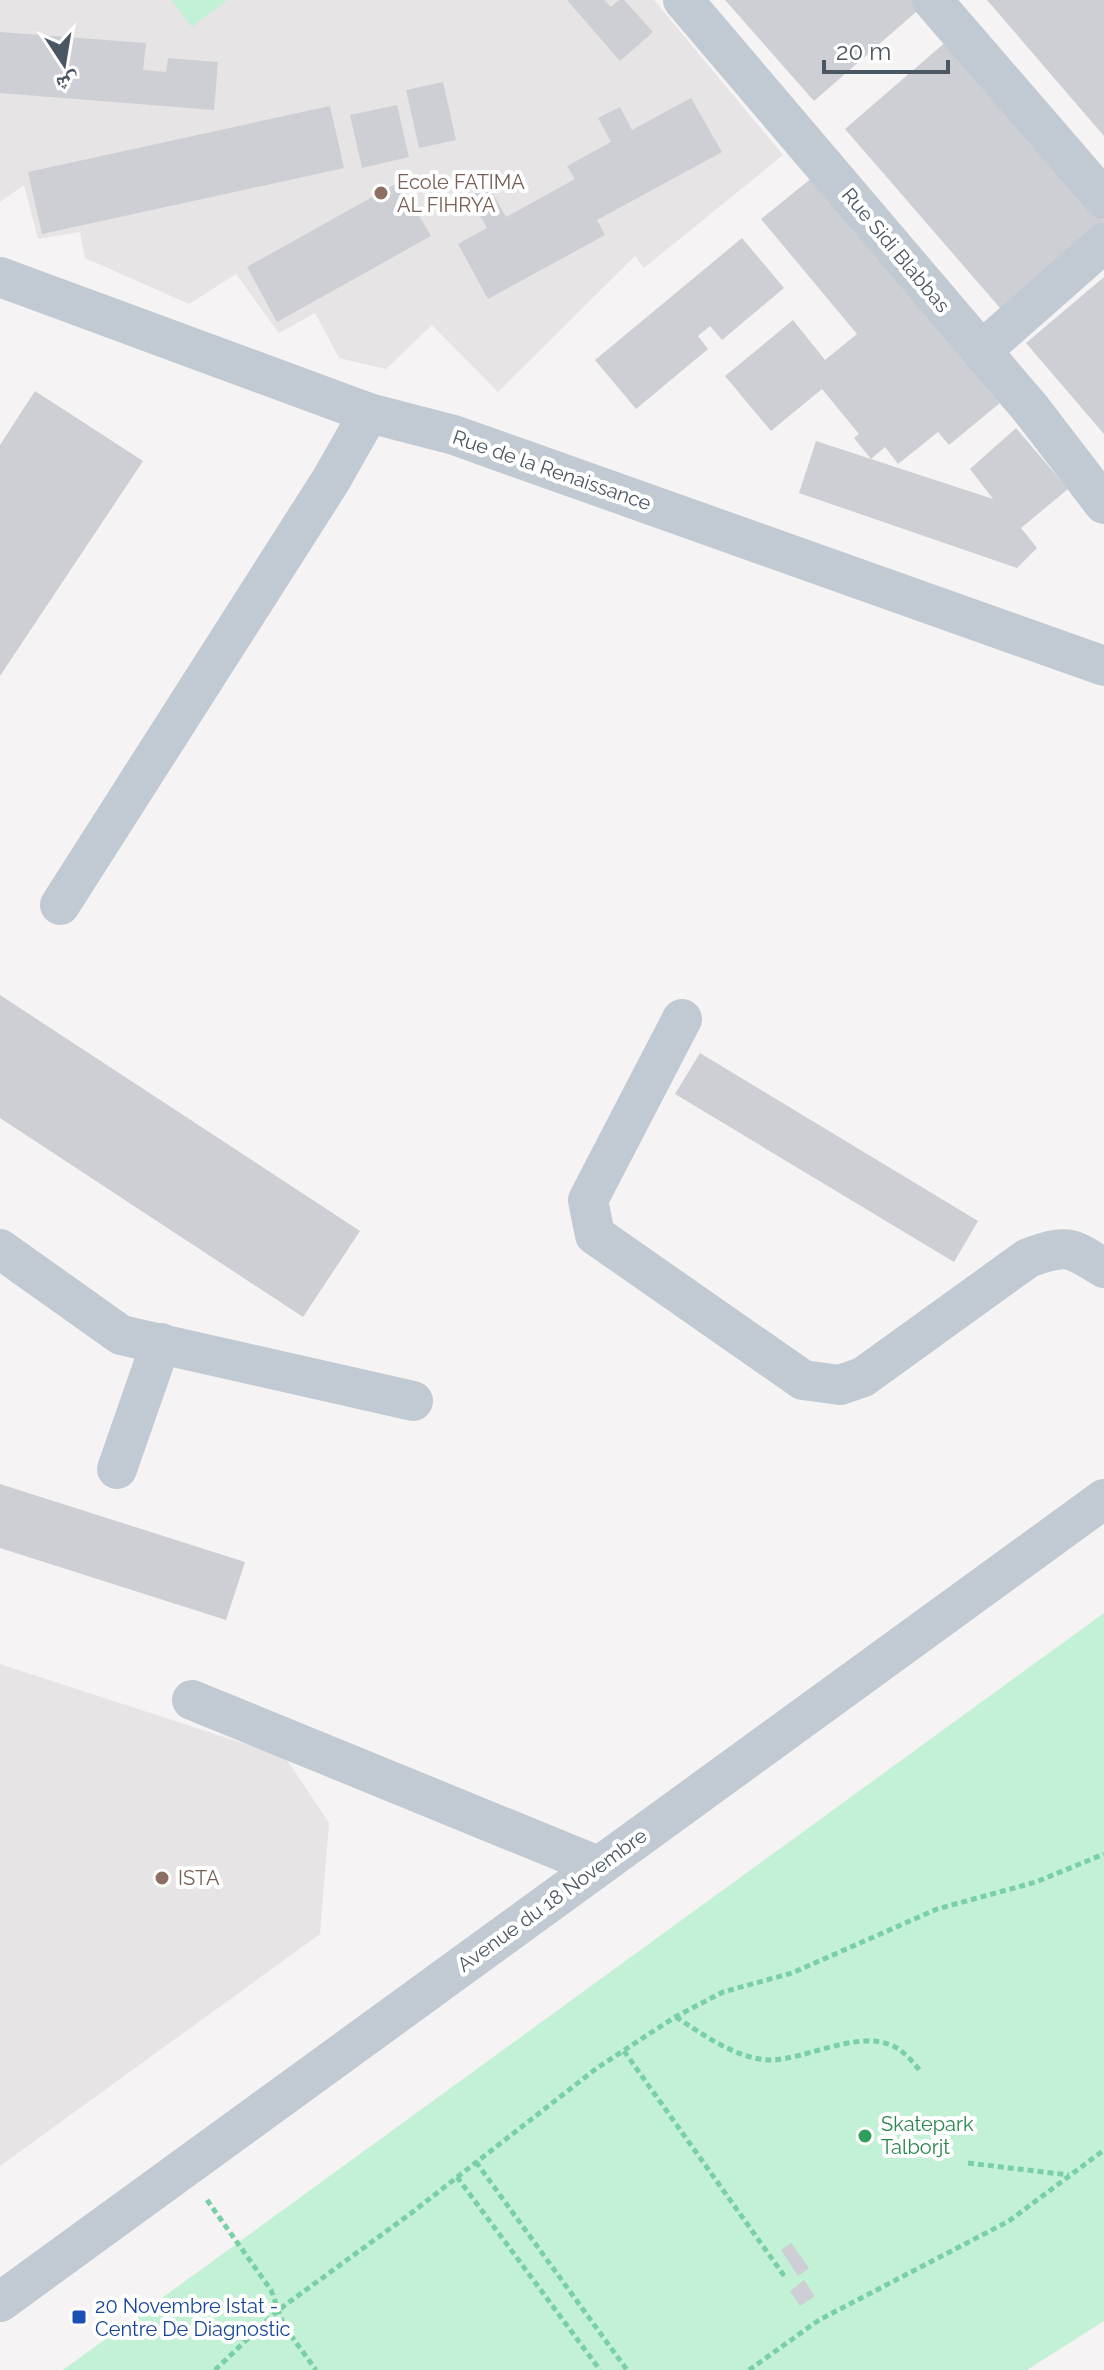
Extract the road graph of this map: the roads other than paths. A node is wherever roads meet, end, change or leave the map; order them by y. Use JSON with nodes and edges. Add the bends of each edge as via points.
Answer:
{"nodes":[{"id":1,"x":683,"y":0,"type":"edge"},
{"id":2,"x":932,"y":0,"type":"edge"},
{"id":3,"x":1104,"y":199,"type":"edge"},
{"id":4,"x":1104,"y":243,"type":"edge"},
{"id":5,"x":0,"y":277,"type":"edge"},
{"id":6,"x":981,"y":351,"type":"junction"},
{"id":7,"x":369,"y":413,"type":"junction"},
{"id":8,"x":1104,"y":504,"type":"edge"},
{"id":9,"x":1104,"y":666,"type":"edge"},
{"id":10,"x":60,"y":905,"type":"dead end"},
{"id":11,"x":682,"y":1019,"type":"dead end"},
{"id":12,"x":0,"y":1249,"type":"edge"},
{"id":13,"x":1104,"y":1268,"type":"edge"},
{"id":14,"x":161,"y":1343,"type":"junction"},
{"id":15,"x":413,"y":1401,"type":"dead end"},
{"id":16,"x":117,"y":1469,"type":"dead end"},
{"id":17,"x":1104,"y":1499,"type":"edge"},
{"id":18,"x":192,"y":1700,"type":"dead end"},
{"id":19,"x":598,"y":1866,"type":"junction"},
{"id":20,"x":0,"y":2302,"type":"edge"}],
"edges":[{"from":1,"to":6,"type":"street","name":"Rue Sidi Blabbas"},
{"from":2,"to":3,"type":"street"},
{"from":4,"to":6,"type":"street"},
{"from":5,"to":7,"type":"street","name":"Rue de la Renaissance"},
{"from":6,"to":8,"type":"street","name":"Rue Sidi Blabbas"},
{"from":7,"to":9,"type":"street","name":"Rue de la Renaissance","via":[[454,435]]},
{"from":7,"to":10,"type":"street"},
{"from":11,"to":13,"type":"street","via":[[588,1200],[595,1235],[803,1380],[840,1385],[863,1377],[1028,1258],[1059,1247]]},
{"from":12,"to":14,"type":"street","via":[[121,1335]]},
{"from":14,"to":15,"type":"street"},
{"from":14,"to":16,"type":"street"},
{"from":17,"to":19,"type":"street","name":"Avenue du 18 Novembre"},
{"from":18,"to":19,"type":"street"},
{"from":19,"to":20,"type":"street","name":"Avenue du 18 Novembre"}]}
